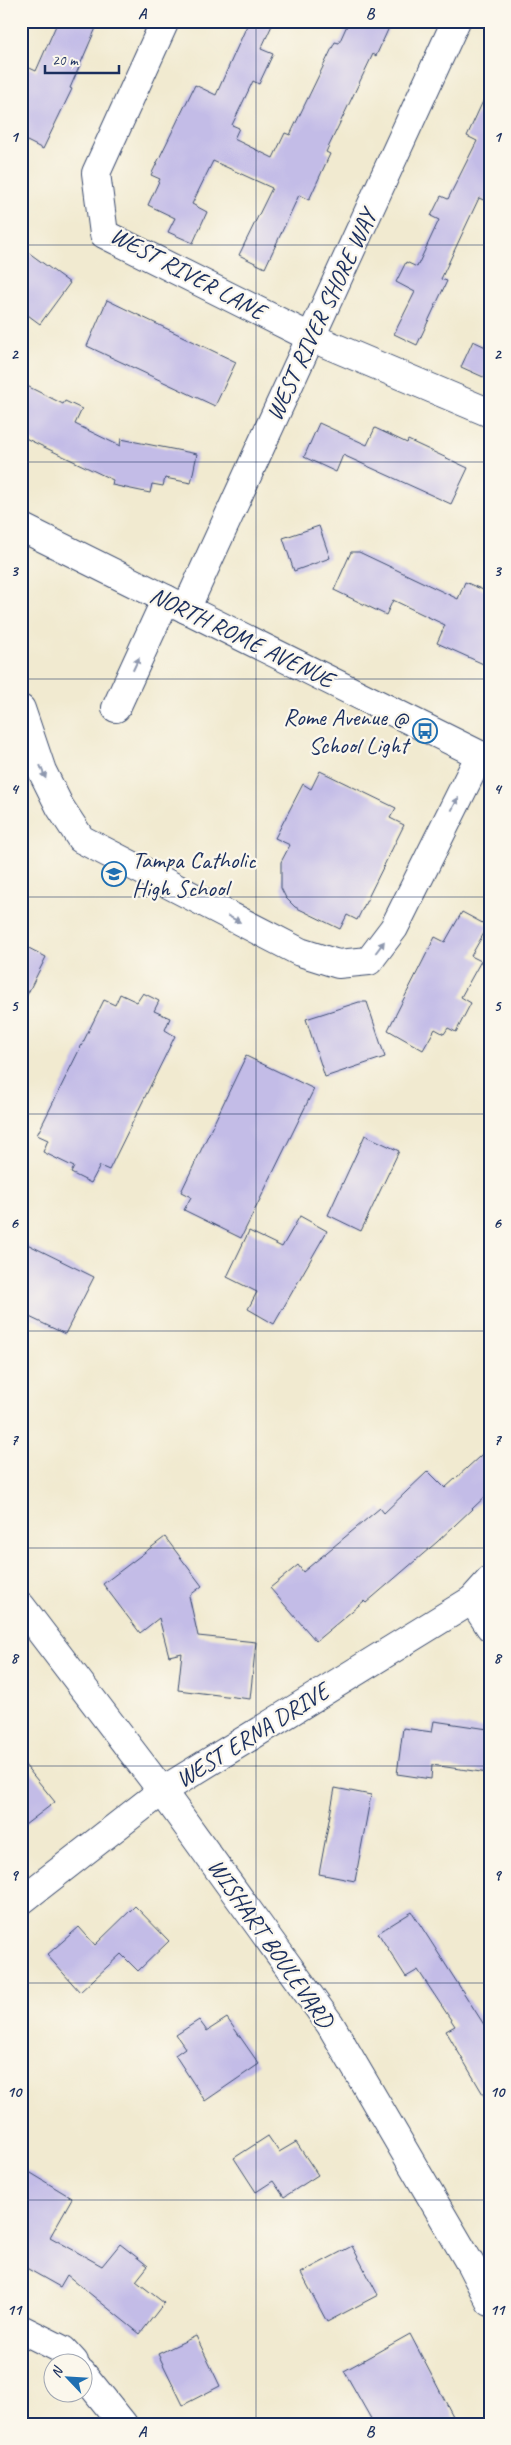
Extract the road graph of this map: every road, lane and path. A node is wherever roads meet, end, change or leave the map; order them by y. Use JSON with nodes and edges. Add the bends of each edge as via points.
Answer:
{"nodes":[{"id":1,"x":166,"y":21,"type":"edge"},
{"id":2,"x":456,"y":21,"type":"edge"},
{"id":3,"x":310,"y":337,"type":"junction"},
{"id":4,"x":490,"y":413,"type":"edge"},
{"id":5,"x":21,"y":527,"type":"edge"},
{"id":6,"x":176,"y":604,"type":"junction"},
{"id":7,"x":116,"y":708,"type":"dead end"},
{"id":8,"x":21,"y":709,"type":"edge"},
{"id":9,"x":485,"y":757,"type":"edge"},
{"id":10,"x":490,"y":1580,"type":"edge"},
{"id":11,"x":472,"y":1600,"type":"junction"},
{"id":12,"x":21,"y":1606,"type":"edge"},
{"id":13,"x":490,"y":1627,"type":"edge"},
{"id":14,"x":162,"y":1791,"type":"junction"},
{"id":15,"x":21,"y":1901,"type":"edge"},
{"id":16,"x":490,"y":2302,"type":"edge"},
{"id":17,"x":21,"y":2329,"type":"edge"},
{"id":18,"x":65,"y":2352,"type":"edge"},
{"id":19,"x":92,"y":2386,"type":"edge"},
{"id":20,"x":123,"y":2424,"type":"edge"}],
"edges":[{"from":1,"to":3,"type":"street","name":"WEST RIVER LANE","via":[[96,173],[104,234]]},
{"from":2,"to":3,"type":"street","name":"WEST RIVER SHORE WAY"},
{"from":3,"to":4,"type":"street"},
{"from":3,"to":6,"type":"street","name":"WEST RIVER SHORE WAY"},
{"from":5,"to":6,"type":"street","name":"NORTH ROME AVENUE"},
{"from":7,"to":6,"type":"street","name":"WEST RIVER SHORE WAY","one_way":true},
{"from":6,"to":9,"type":"street","name":"NORTH ROME AVENUE"},
{"from":8,"to":9,"type":"street","one_way":true,"via":[[42,771],[81,839],[300,952],[338,964],[369,961],[394,928]]},
{"from":10,"to":11,"type":"street","name":"WEST ERNA DRIVE"},
{"from":11,"to":13,"type":"street"},
{"from":11,"to":14,"type":"street","name":"WEST ERNA DRIVE"},
{"from":12,"to":14,"type":"street","name":"WISHART BOULEVARD"},
{"from":14,"to":15,"type":"street","name":"WEST ERNA DRIVE"},
{"from":14,"to":16,"type":"street","name":"WISHART BOULEVARD","via":[[330,2024]]},
{"from":17,"to":18,"type":"street"},
{"from":19,"to":20,"type":"street"}]}
